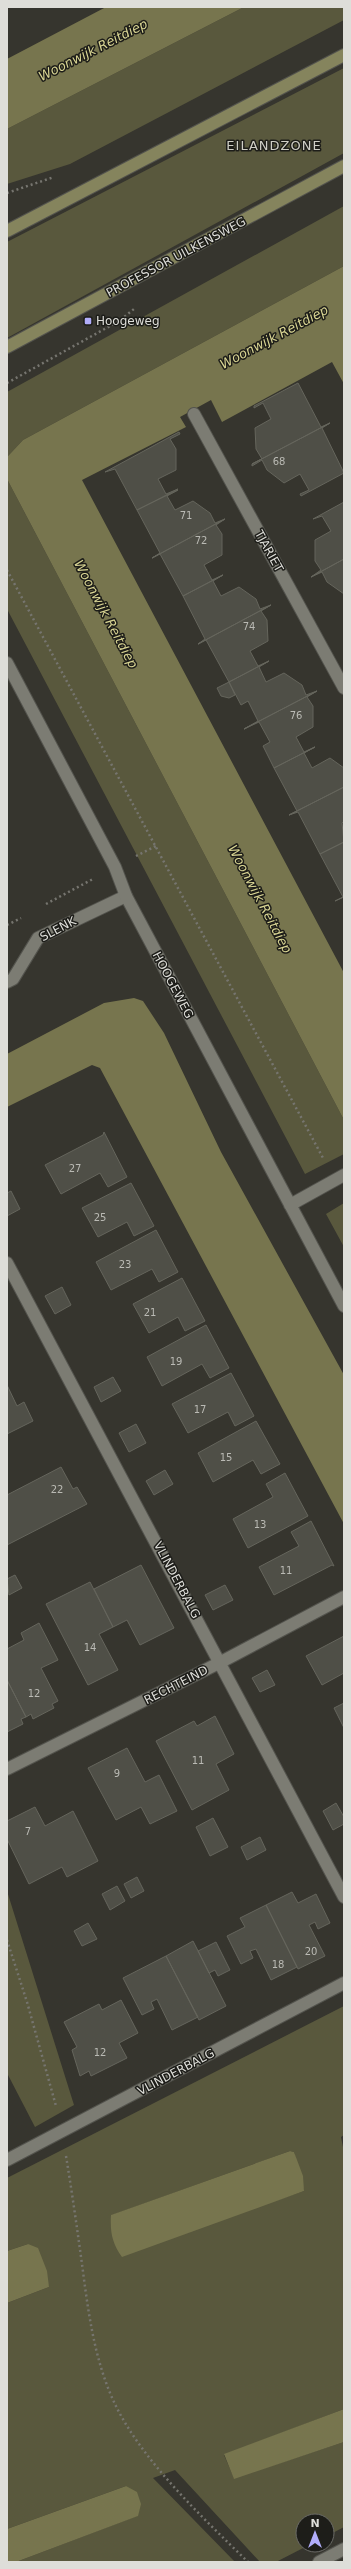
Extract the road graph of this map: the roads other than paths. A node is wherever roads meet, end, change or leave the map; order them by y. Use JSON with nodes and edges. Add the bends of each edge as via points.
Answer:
{"nodes":[{"id":1,"x":344,"y":55,"type":"edge"},
{"id":2,"x":344,"y":166,"type":"edge"},
{"id":3,"x":7,"y":231,"type":"edge"},
{"id":4,"x":7,"y":347,"type":"edge"},
{"id":5,"x":194,"y":414,"type":"dead end"},
{"id":6,"x":7,"y":663,"type":"edge"},
{"id":7,"x":344,"y":688,"type":"edge"},
{"id":8,"x":126,"y":896,"type":"junction"},
{"id":9,"x":7,"y":982,"type":"edge"},
{"id":10,"x":339,"y":1178,"type":"edge"},
{"id":11,"x":290,"y":1205,"type":"junction"},
{"id":12,"x":7,"y":1263,"type":"edge"},
{"id":13,"x":344,"y":1306,"type":"edge"},
{"id":14,"x":344,"y":1597,"type":"edge"},
{"id":15,"x":221,"y":1662,"type":"junction"},
{"id":16,"x":7,"y":1769,"type":"edge"},
{"id":17,"x":344,"y":1897,"type":"edge"},
{"id":18,"x":344,"y":1983,"type":"edge"},
{"id":19,"x":7,"y":2160,"type":"edge"},
{"id":20,"x":344,"y":2550,"type":"edge"},
{"id":21,"x":319,"y":2562,"type":"edge"}],
"edges":[{"from":1,"to":3,"type":"street"},
{"from":2,"to":4,"type":"street","name":"PROFESSOR UILKENSWEG"},
{"from":5,"to":7,"type":"street","name":"TJARIET"},
{"from":6,"to":8,"type":"street","name":"HOOGEWEG","via":[[115,867]]},
{"from":8,"to":9,"type":"street","name":"SLENK","via":[[38,938],[13,979]]},
{"from":8,"to":11,"type":"street","name":"HOOGEWEG"},
{"from":10,"to":11,"type":"street"},
{"from":11,"to":13,"type":"street","name":"HOOGEWEG"},
{"from":12,"to":15,"type":"street","name":"VLINDERBALG"},
{"from":14,"to":15,"type":"street","name":"RECHTEIND"},
{"from":15,"to":16,"type":"street","name":"RECHTEIND"},
{"from":15,"to":17,"type":"street","name":"VLINDERBALG"},
{"from":18,"to":19,"type":"street","name":"VLINDERBALG"},
{"from":20,"to":21,"type":"street"}]}
